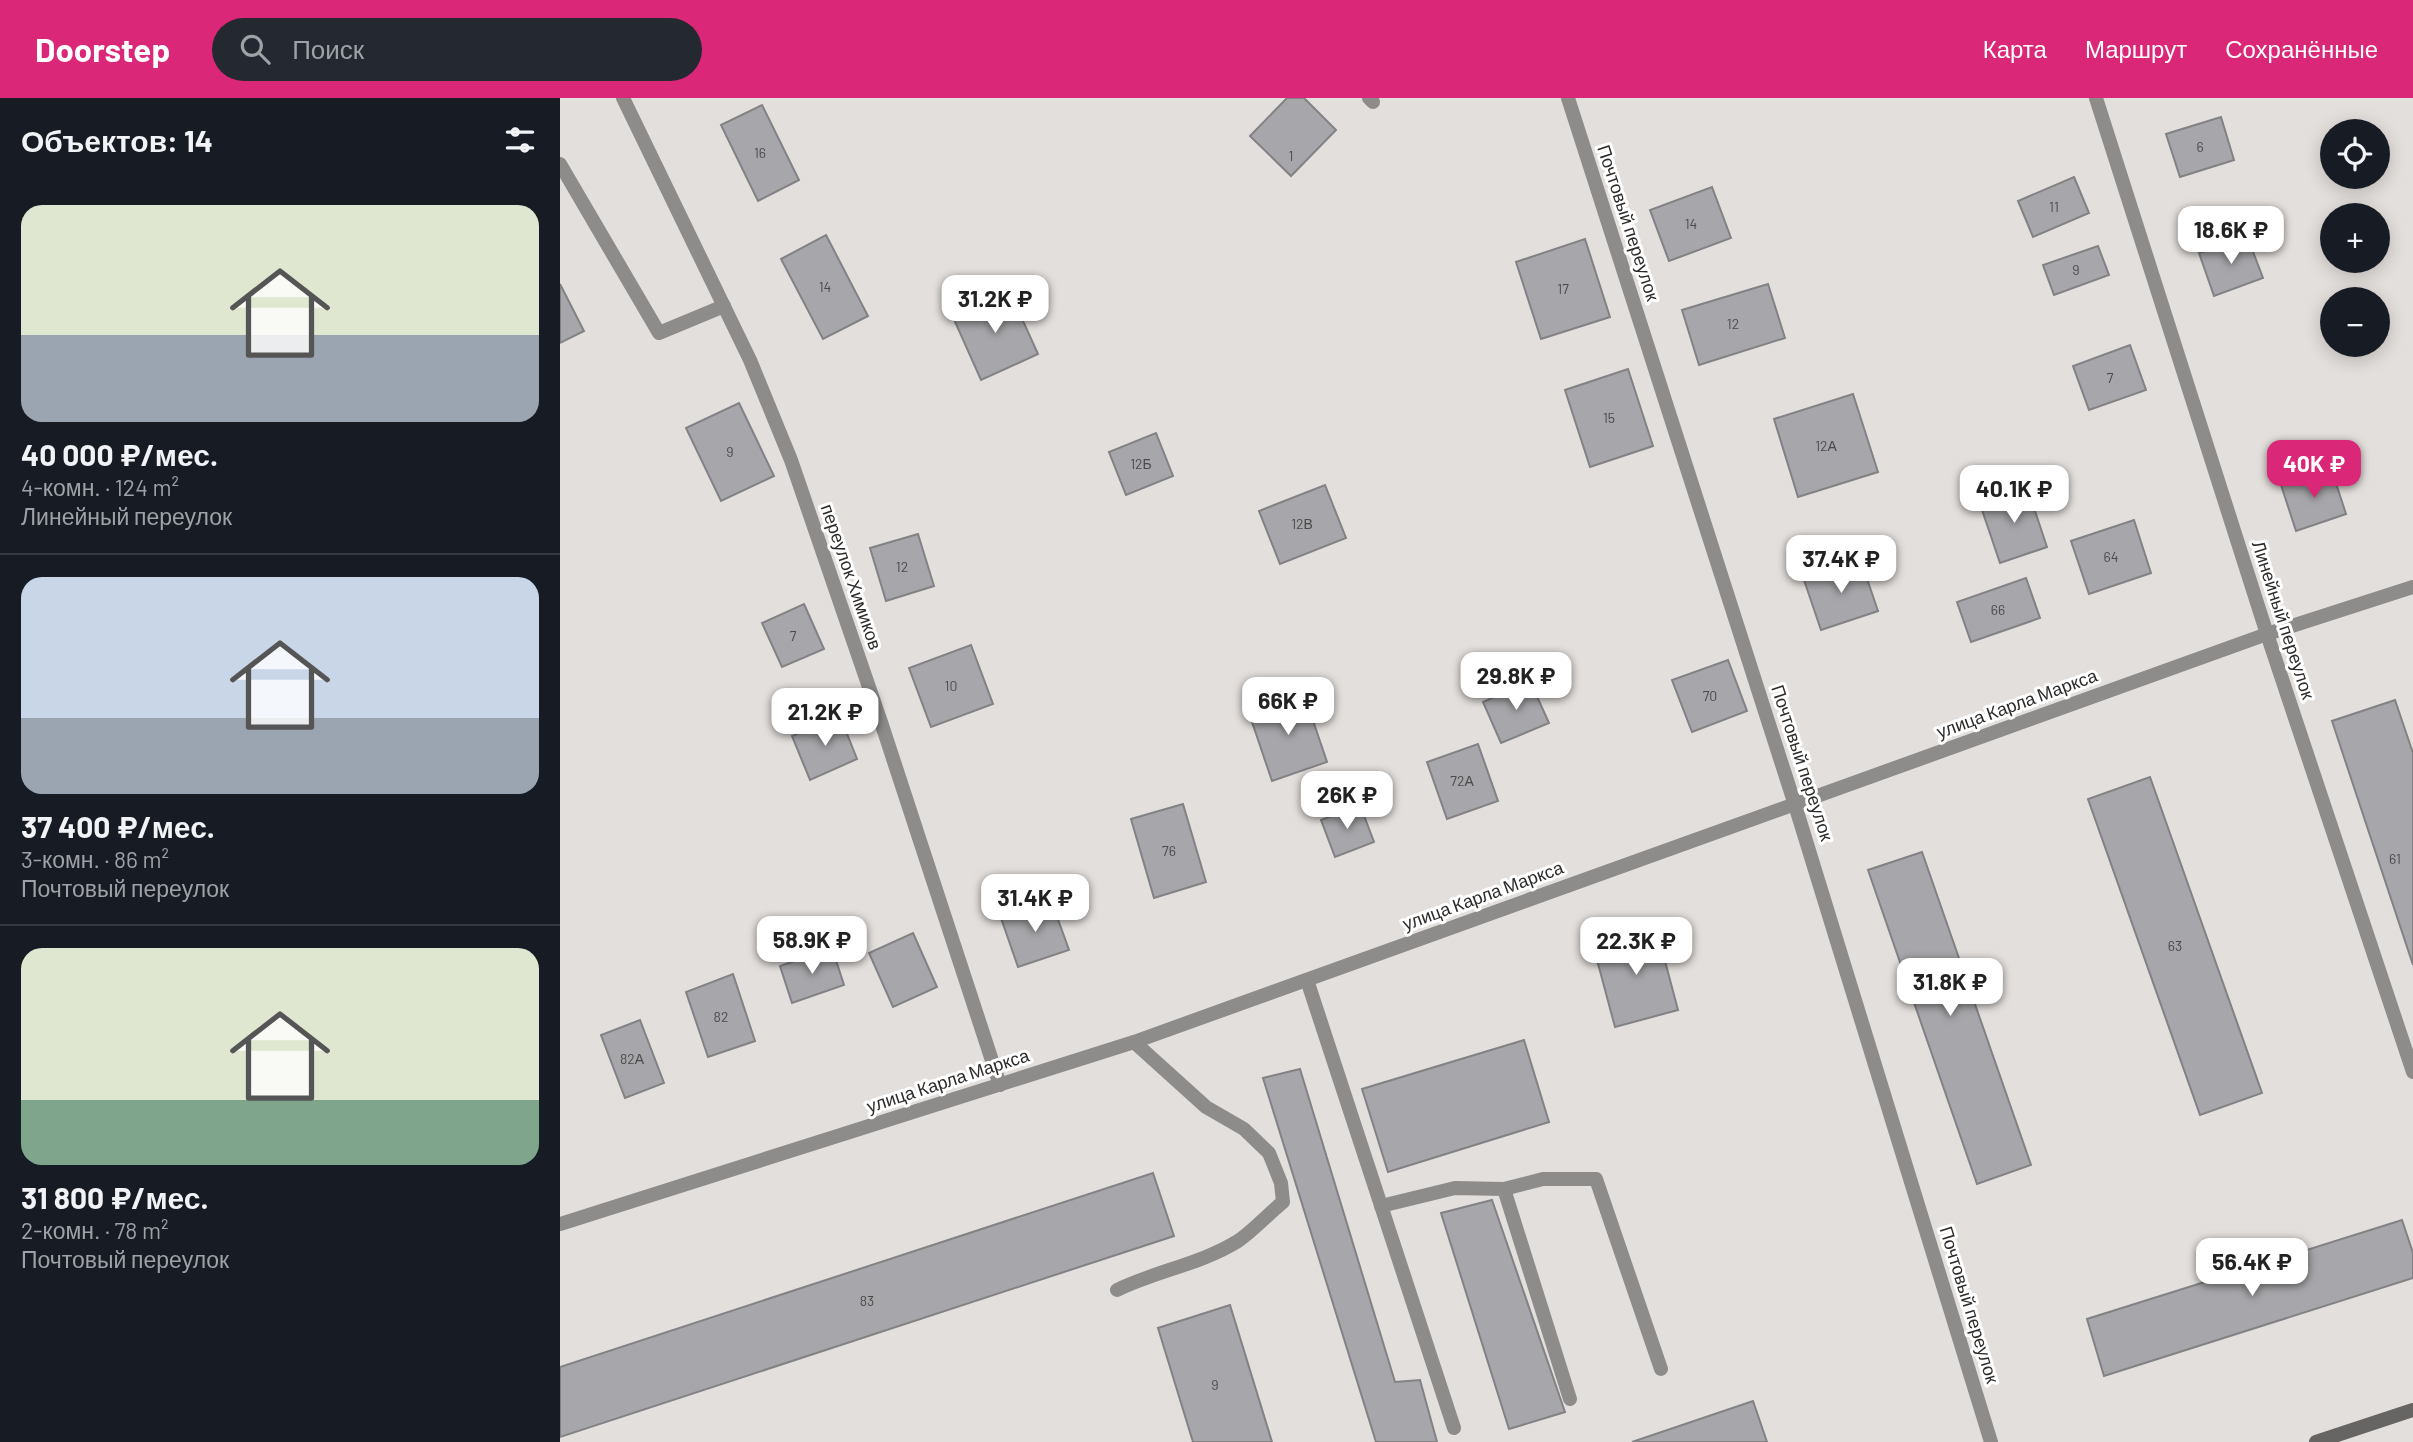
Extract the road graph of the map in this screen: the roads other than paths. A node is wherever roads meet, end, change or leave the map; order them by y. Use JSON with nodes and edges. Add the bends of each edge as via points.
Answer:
{"nodes":[{"id":1,"x":623,"y":98,"type":"edge"},
{"id":2,"x":1568,"y":98,"type":"edge"},
{"id":3,"x":2096,"y":98,"type":"edge"},
{"id":4,"x":560,"y":164,"type":"edge"},
{"id":5,"x":724,"y":306,"type":"junction"},
{"id":6,"x":2413,"y":587,"type":"edge"},
{"id":7,"x":2267,"y":634,"type":"junction"},
{"id":8,"x":1796,"y":805,"type":"junction"},
{"id":9,"x":1307,"y":980,"type":"junction"},
{"id":10,"x":1134,"y":1042,"type":"junction"},
{"id":11,"x":2413,"y":1072,"type":"edge"},
{"id":12,"x":1000,"y":1085,"type":"junction"},
{"id":13,"x":1504,"y":1189,"type":"junction"},
{"id":14,"x":1381,"y":1206,"type":"junction"},
{"id":15,"x":560,"y":1224,"type":"edge"},
{"id":16,"x":1117,"y":1290,"type":"dead end"},
{"id":17,"x":1661,"y":1369,"type":"dead end"},
{"id":18,"x":1570,"y":1399,"type":"dead end"},
{"id":19,"x":2413,"y":1410,"type":"edge"},
{"id":20,"x":1454,"y":1428,"type":"dead end"},
{"id":21,"x":1991,"y":1442,"type":"edge"},
{"id":22,"x":2316,"y":1442,"type":"edge"}],
"edges":[{"from":1,"to":5,"type":"street","name":"переулок Химиков"},
{"from":2,"to":8,"type":"street","name":"Почтовый переулок"},
{"from":3,"to":7,"type":"street","name":"Линейный переулок"},
{"from":4,"to":5,"type":"street","via":[[659,333]]},
{"from":5,"to":12,"type":"street","name":"переулок Химиков","via":[[790,460]]},
{"from":6,"to":7,"type":"street","name":"улица Карла Маркса"},
{"from":7,"to":8,"type":"street","name":"улица Карла Маркса"},
{"from":7,"to":11,"type":"street","name":"Линейный переулок"},
{"from":8,"to":9,"type":"street","name":"улица Карла Маркса"},
{"from":8,"to":21,"type":"street","name":"Почтовый переулок"},
{"from":9,"to":10,"type":"street","name":"улица Карла Маркса"},
{"from":9,"to":14,"type":"street"},
{"from":10,"to":12,"type":"street","name":"улица Карла Маркса"},
{"from":10,"to":16,"type":"street","via":[[1206,1107],[1244,1129],[1269,1153],[1283,1202],[1238,1240]]},
{"from":12,"to":15,"type":"street","name":"улица Карла Маркса"},
{"from":13,"to":14,"type":"street","via":[[1455,1188]]},
{"from":13,"to":17,"type":"street","via":[[1543,1179],[1596,1179]]},
{"from":13,"to":18,"type":"street"},
{"from":14,"to":20,"type":"street"},
{"from":19,"to":22,"type":"street"}]}
